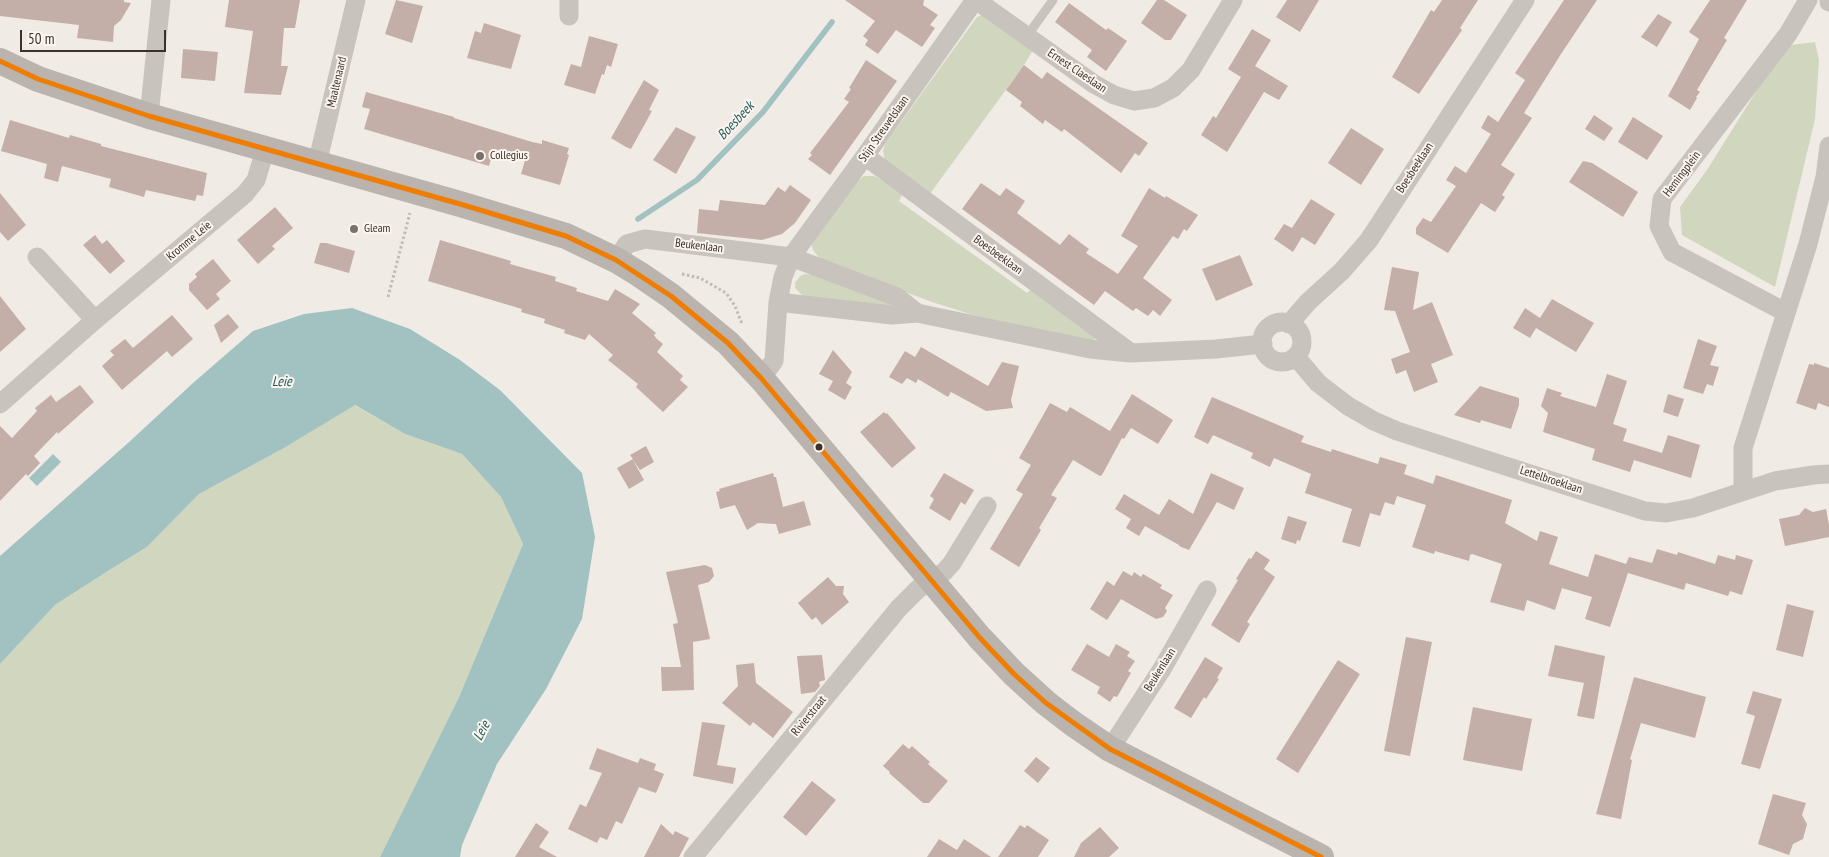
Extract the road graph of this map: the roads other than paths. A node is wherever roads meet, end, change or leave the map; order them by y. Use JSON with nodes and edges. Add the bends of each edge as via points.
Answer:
{"nodes":[{"id":1,"x":161,"y":0,"type":"edge"},
{"id":2,"x":356,"y":0,"type":"edge"},
{"id":3,"x":976,"y":0,"type":"edge"},
{"id":4,"x":1053,"y":0,"type":"edge"},
{"id":5,"x":1234,"y":0,"type":"edge"},
{"id":6,"x":1525,"y":0,"type":"edge"},
{"id":7,"x":1808,"y":0,"type":"edge"},
{"id":8,"x":1027,"y":36,"type":"junction"},
{"id":9,"x":0,"y":61,"type":"edge"},
{"id":10,"x":148,"y":116,"type":"junction"},
{"id":11,"x":1829,"y":146,"type":"edge"},
{"id":12,"x":265,"y":150,"type":"junction"},
{"id":13,"x":865,"y":156,"type":"junction"},
{"id":14,"x":317,"y":164,"type":"junction"},
{"id":15,"x":37,"y":257,"type":"dead end"},
{"id":16,"x":791,"y":257,"type":"junction"},
{"id":17,"x":616,"y":260,"type":"junction"},
{"id":18,"x":778,"y":302,"type":"junction"},
{"id":19,"x":1785,"y":312,"type":"junction"},
{"id":20,"x":917,"y":313,"type":"junction"},
{"id":21,"x":94,"y":320,"type":"junction"},
{"id":22,"x":1290,"y":324,"type":"junction"},
{"id":23,"x":1262,"y":344,"type":"junction"},
{"id":24,"x":1131,"y":353,"type":"junction"},
{"id":25,"x":1296,"y":357,"type":"junction"},
{"id":26,"x":761,"y":378,"type":"junction"},
{"id":27,"x":0,"y":404,"type":"edge"},
{"id":28,"x":1829,"y":474,"type":"edge"},
{"id":29,"x":1743,"y":491,"type":"junction"},
{"id":30,"x":987,"y":506,"type":"dead end"},
{"id":31,"x":931,"y":580,"type":"junction"},
{"id":32,"x":1208,"y":590,"type":"dead end"},
{"id":33,"x":1110,"y":749,"type":"junction"},
{"id":34,"x":693,"y":857,"type":"edge"},
{"id":35,"x":1321,"y":857,"type":"edge"}],
"edges":[{"from":1,"to":10,"type":"street"},
{"from":2,"to":14,"type":"street","name":"Maaltenaard"},
{"from":3,"to":8,"type":"street","name":"Ernest Claeslaan"},
{"from":3,"to":13,"type":"street","name":"Stijn Streuvelslaan"},
{"from":4,"to":8,"type":"lane"},
{"from":5,"to":8,"type":"street","name":"Ernest Claeslaan","via":[[1191,70],[1173,88],[1154,98],[1134,101],[1114,95]]},
{"from":6,"to":22,"type":"street","name":"Boesbeeklaan","via":[[1369,240]]},
{"from":7,"to":19,"type":"street","name":"Hemingplein","via":[[1788,34],[1662,199],[1659,226],[1672,252]]},
{"from":9,"to":10,"type":"street","via":[[38,79]]},
{"from":10,"to":12,"type":"street"},
{"from":11,"to":19,"type":"street","via":[[1825,177],[1808,244]]},
{"from":12,"to":14,"type":"street"},
{"from":12,"to":21,"type":"street","name":"Kromme Leie","via":[[256,180],[245,194]]},
{"from":13,"to":16,"type":"street","name":"Stijn Streuvelslaan"},
{"from":13,"to":24,"type":"street","name":"Boesbeeklaan"},
{"from":14,"to":17,"type":"street","via":[[566,236]]},
{"from":15,"to":21,"type":"street"},
{"from":16,"to":17,"type":"street","name":"Beukenlaan","via":[[645,239],[627,244]]},
{"from":16,"to":18,"type":"street"},
{"from":16,"to":20,"type":"street","via":[[897,297]]},
{"from":17,"to":26,"type":"street","via":[[692,312]]},
{"from":18,"to":20,"type":"street","via":[[892,315]]},
{"from":18,"to":26,"type":"street","via":[[774,361]]},
{"from":19,"to":29,"type":"street","via":[[1743,448]]},
{"from":20,"to":24,"type":"street","via":[[1090,350]]},
{"from":21,"to":27,"type":"street","name":"Kromme Leie"},
{"from":22,"to":23,"type":"street","via":[[1283,322],[1270,326]]},
{"from":22,"to":25,"type":"street","via":[[1301,335],[1302,343]]},
{"from":23,"to":24,"type":"street"},
{"from":23,"to":25,"type":"street","via":[[1264,351],[1275,360],[1282,362]]},
{"from":25,"to":29,"type":"street","name":"Lettelbroeklaan","via":[[1318,383],[1374,421],[1645,511],[1693,508]]},
{"from":26,"to":31,"type":"street"},
{"from":28,"to":29,"type":"street","name":"Lettelbroeklaan","via":[[1775,481]]},
{"from":30,"to":31,"type":"street","via":[[952,563]]},
{"from":31,"to":33,"type":"street","via":[[1014,674],[1072,724]]},
{"from":31,"to":34,"type":"street","name":"Rivierstraat","via":[[899,608]]},
{"from":32,"to":33,"type":"street","name":"Beukenlaan"},
{"from":33,"to":35,"type":"street"}]}
